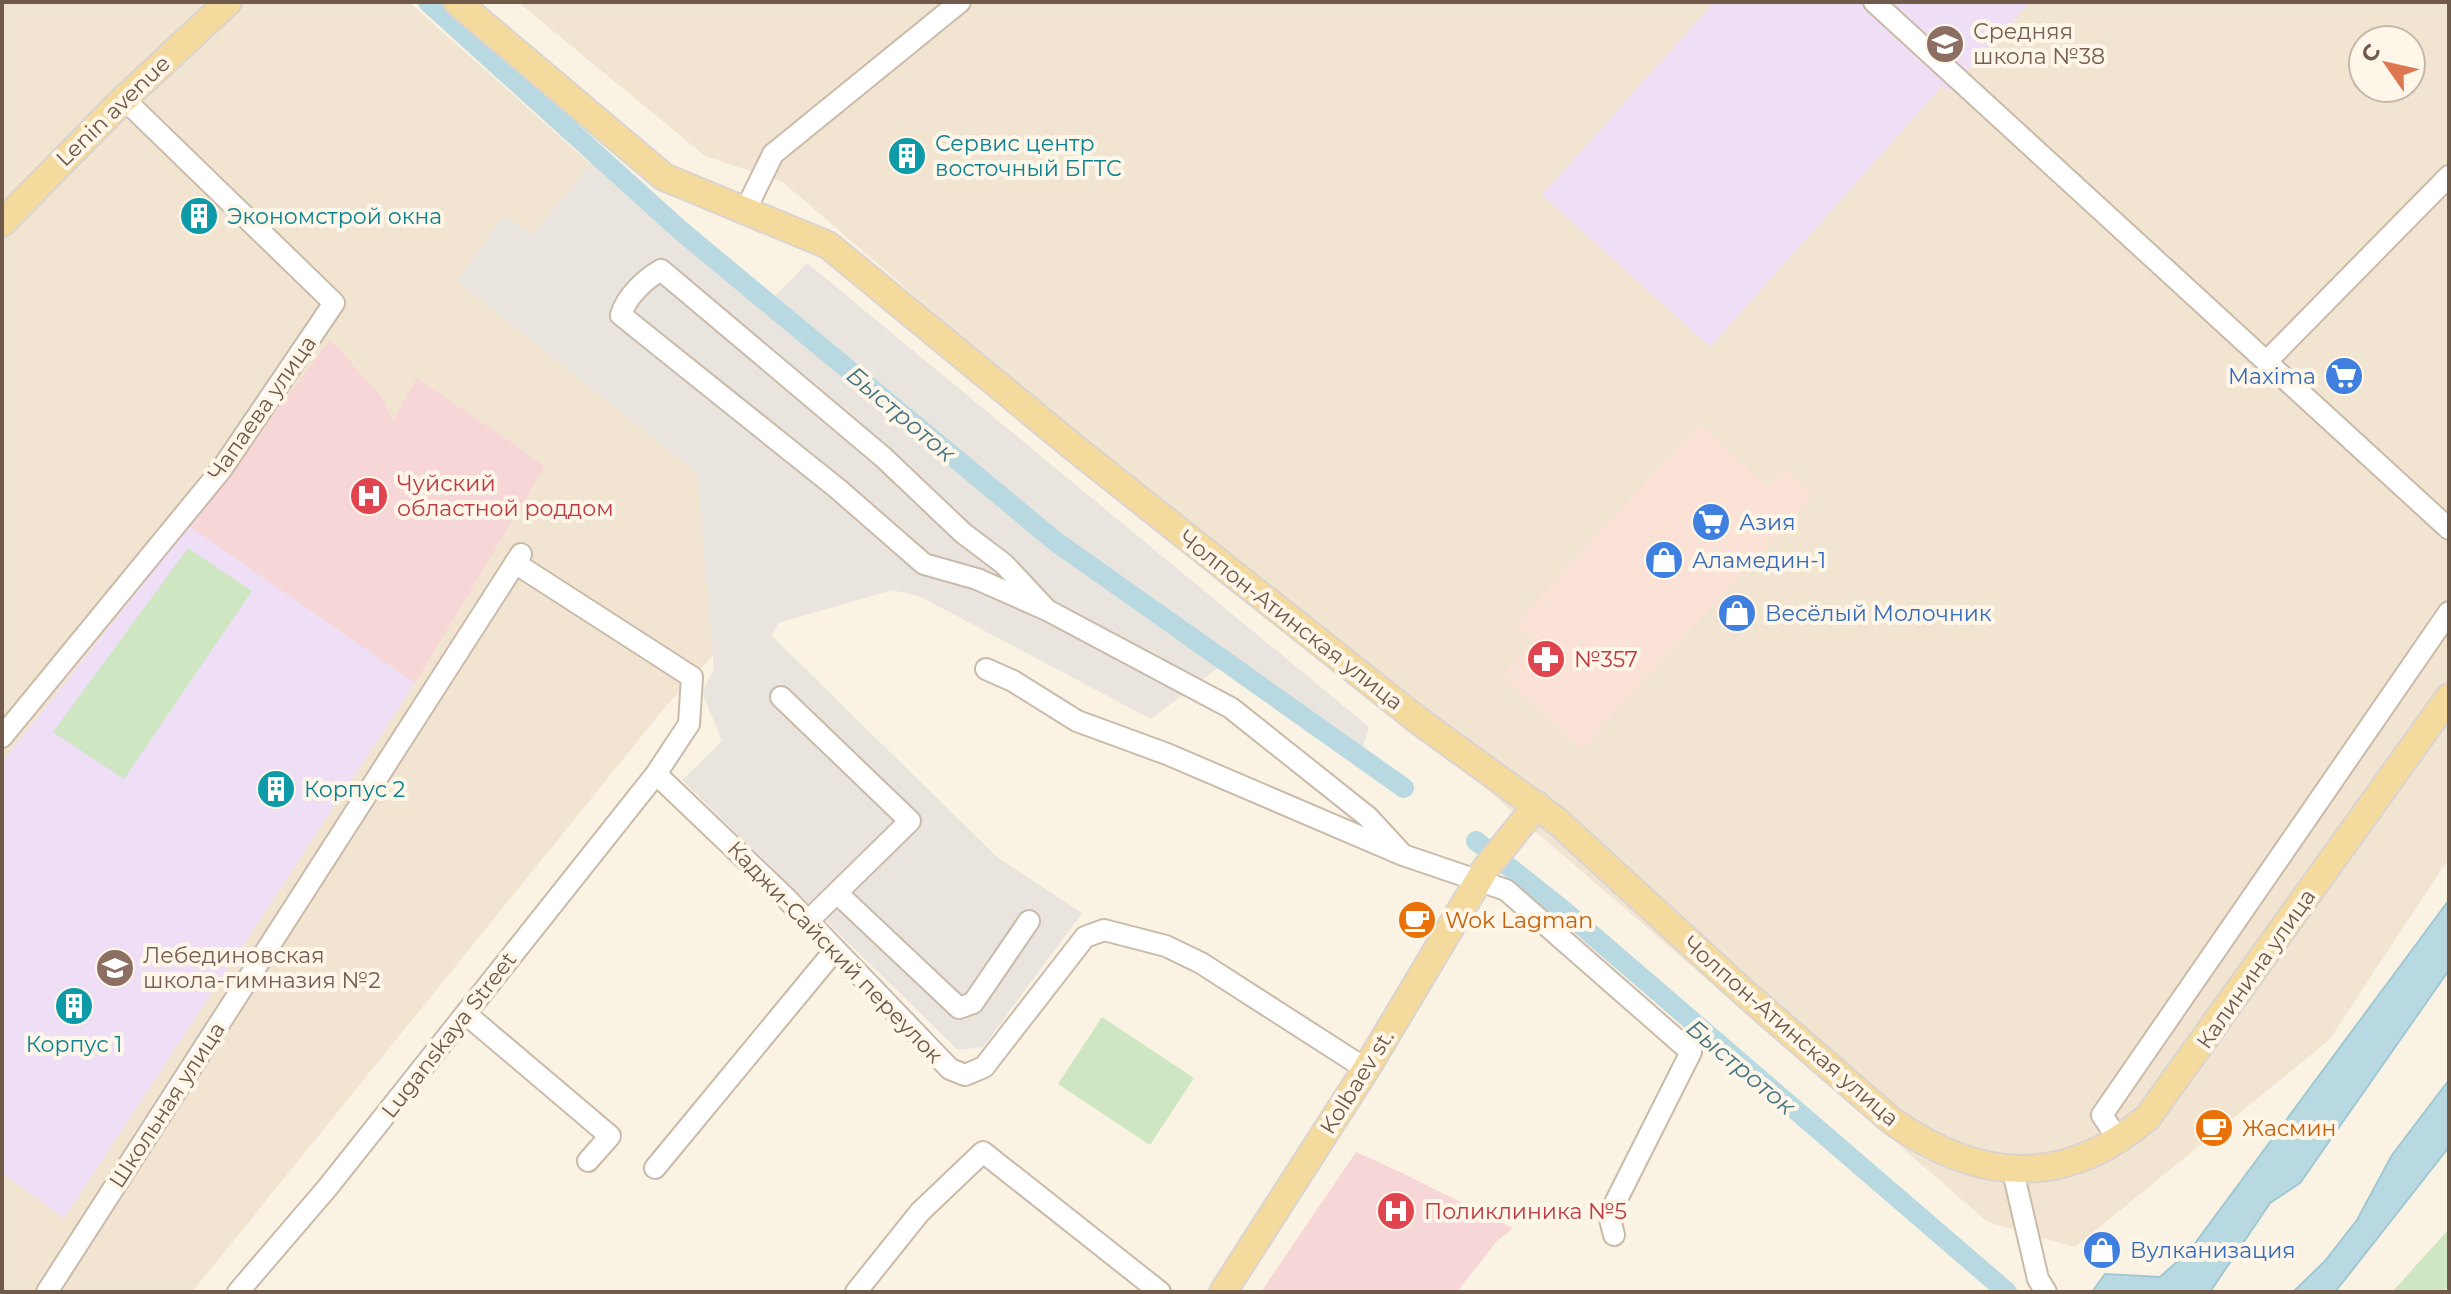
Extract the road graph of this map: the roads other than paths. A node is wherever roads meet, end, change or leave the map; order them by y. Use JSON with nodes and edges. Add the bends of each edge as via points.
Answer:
{"nodes":[{"id":1,"x":228,"y":2,"type":"edge"},
{"id":2,"x":457,"y":2,"type":"edge"},
{"id":3,"x":960,"y":2,"type":"edge"},
{"id":4,"x":1874,"y":2,"type":"edge"},
{"id":5,"x":124,"y":99,"type":"junction"},
{"id":6,"x":2449,"y":176,"type":"edge"},
{"id":7,"x":745,"y":211,"type":"junction"},
{"id":8,"x":2,"y":223,"type":"edge"},
{"id":9,"x":2266,"y":362,"type":"junction"},
{"id":10,"x":2449,"y":529,"type":"edge"},
{"id":11,"x":518,"y":559,"type":"joint"},
{"id":12,"x":1047,"y":610,"type":"junction"},
{"id":13,"x":2449,"y":612,"type":"edge"},
{"id":14,"x":986,"y":669,"type":"dead end"},
{"id":15,"x":781,"y":697,"type":"dead end"},
{"id":16,"x":2449,"y":697,"type":"edge"},
{"id":17,"x":2,"y":737,"type":"edge"},
{"id":18,"x":656,"y":774,"type":"junction"},
{"id":19,"x":1537,"y":805,"type":"junction"},
{"id":20,"x":1403,"y":855,"type":"junction"},
{"id":21,"x":1482,"y":874,"type":"junction"},
{"id":22,"x":837,"y":893,"type":"junction"},
{"id":23,"x":808,"y":921,"type":"junction"},
{"id":24,"x":1029,"y":921,"type":"dead end"},
{"id":25,"x":835,"y":950,"type":"junction"},
{"id":26,"x":466,"y":1014,"type":"junction"},
{"id":27,"x":1366,"y":1069,"type":"junction"},
{"id":28,"x":2119,"y":1141,"type":"junction"},
{"id":29,"x":588,"y":1161,"type":"dead end"},
{"id":30,"x":2012,"y":1167,"type":"junction"},
{"id":31,"x":655,"y":1168,"type":"dead end"},
{"id":32,"x":1614,"y":1235,"type":"dead end"},
{"id":33,"x":47,"y":1292,"type":"edge"},
{"id":34,"x":238,"y":1292,"type":"edge"},
{"id":35,"x":856,"y":1292,"type":"edge"},
{"id":36,"x":1160,"y":1292,"type":"edge"},
{"id":37,"x":1223,"y":1292,"type":"edge"},
{"id":38,"x":2046,"y":1292,"type":"edge"}],
"edges":[{"from":1,"to":5,"type":"main road","name":"Lenin avenue"},
{"from":2,"to":7,"type":"main road","name":"Чолпон-Атинская улица","via":[[649,167]]},
{"from":3,"to":7,"type":"street","via":[[773,154]]},
{"from":4,"to":9,"type":"street"},
{"from":5,"to":8,"type":"main road","name":"Lenin avenue"},
{"from":5,"to":17,"type":"street","name":"Чапаева улица","via":[[334,303],[221,470]]},
{"from":6,"to":9,"type":"street"},
{"from":7,"to":19,"type":"main road","name":"Чолпон-Атинская улица","via":[[828,245],[1419,721]]},
{"from":9,"to":10,"type":"street"},
{"from":11,"to":18,"type":"street","name":"Luganskaya Street","via":[[692,677],[689,724]]},
{"from":11,"to":33,"type":"street","name":"Школьная улица"},
{"from":12,"to":12,"type":"street","via":[[977,579],[924,564],[621,315],[623,307],[661,270],[883,457],[1004,564]]},
{"from":12,"to":20,"type":"street","via":[[1231,708],[1368,817]]},
{"from":13,"to":28,"type":"street","via":[[2102,1115]]},
{"from":14,"to":20,"type":"street","via":[[1077,721]]},
{"from":15,"to":22,"type":"street","via":[[910,821]]},
{"from":16,"to":28,"type":"main road","name":"Калинина улица","via":[[2170,1090]]},
{"from":18,"to":23,"type":"street","name":"Каджи-Сайский переулок"},
{"from":18,"to":26,"type":"street","name":"Luganskaya Street"},
{"from":19,"to":21,"type":"main road","name":"Kolbaev st."},
{"from":19,"to":30,"type":"main road","name":"Чолпон-Атинская улица","via":[[1892,1121],[1945,1153]]},
{"from":20,"to":21,"type":"street","via":[[1458,876]]},
{"from":21,"to":27,"type":"main road","name":"Kolbaev st."},
{"from":21,"to":32,"type":"street","via":[[1691,1052],[1609,1215]]},
{"from":22,"to":23,"type":"street"},
{"from":22,"to":24,"type":"street","via":[[959,1008],[973,1003]]},
{"from":23,"to":25,"type":"street","name":"Каджи-Сайский переулок"},
{"from":25,"to":27,"type":"street","name":"Каджи-Сайский переулок","via":[[950,1069],[965,1075],[984,1067],[1085,937],[1104,930],[1166,946],[1201,963]]},
{"from":25,"to":31,"type":"street"},
{"from":26,"to":29,"type":"street","via":[[610,1136]]},
{"from":26,"to":34,"type":"street","name":"Luganskaya Street"},
{"from":27,"to":37,"type":"main road","name":"Kolbaev st."},
{"from":28,"to":30,"type":"main road","name":"Калинина улица","via":[[2067,1164]]},
{"from":30,"to":38,"type":"street","via":[[2038,1279]]},
{"from":35,"to":36,"type":"street","via":[[920,1212],[983,1152]]}]}
